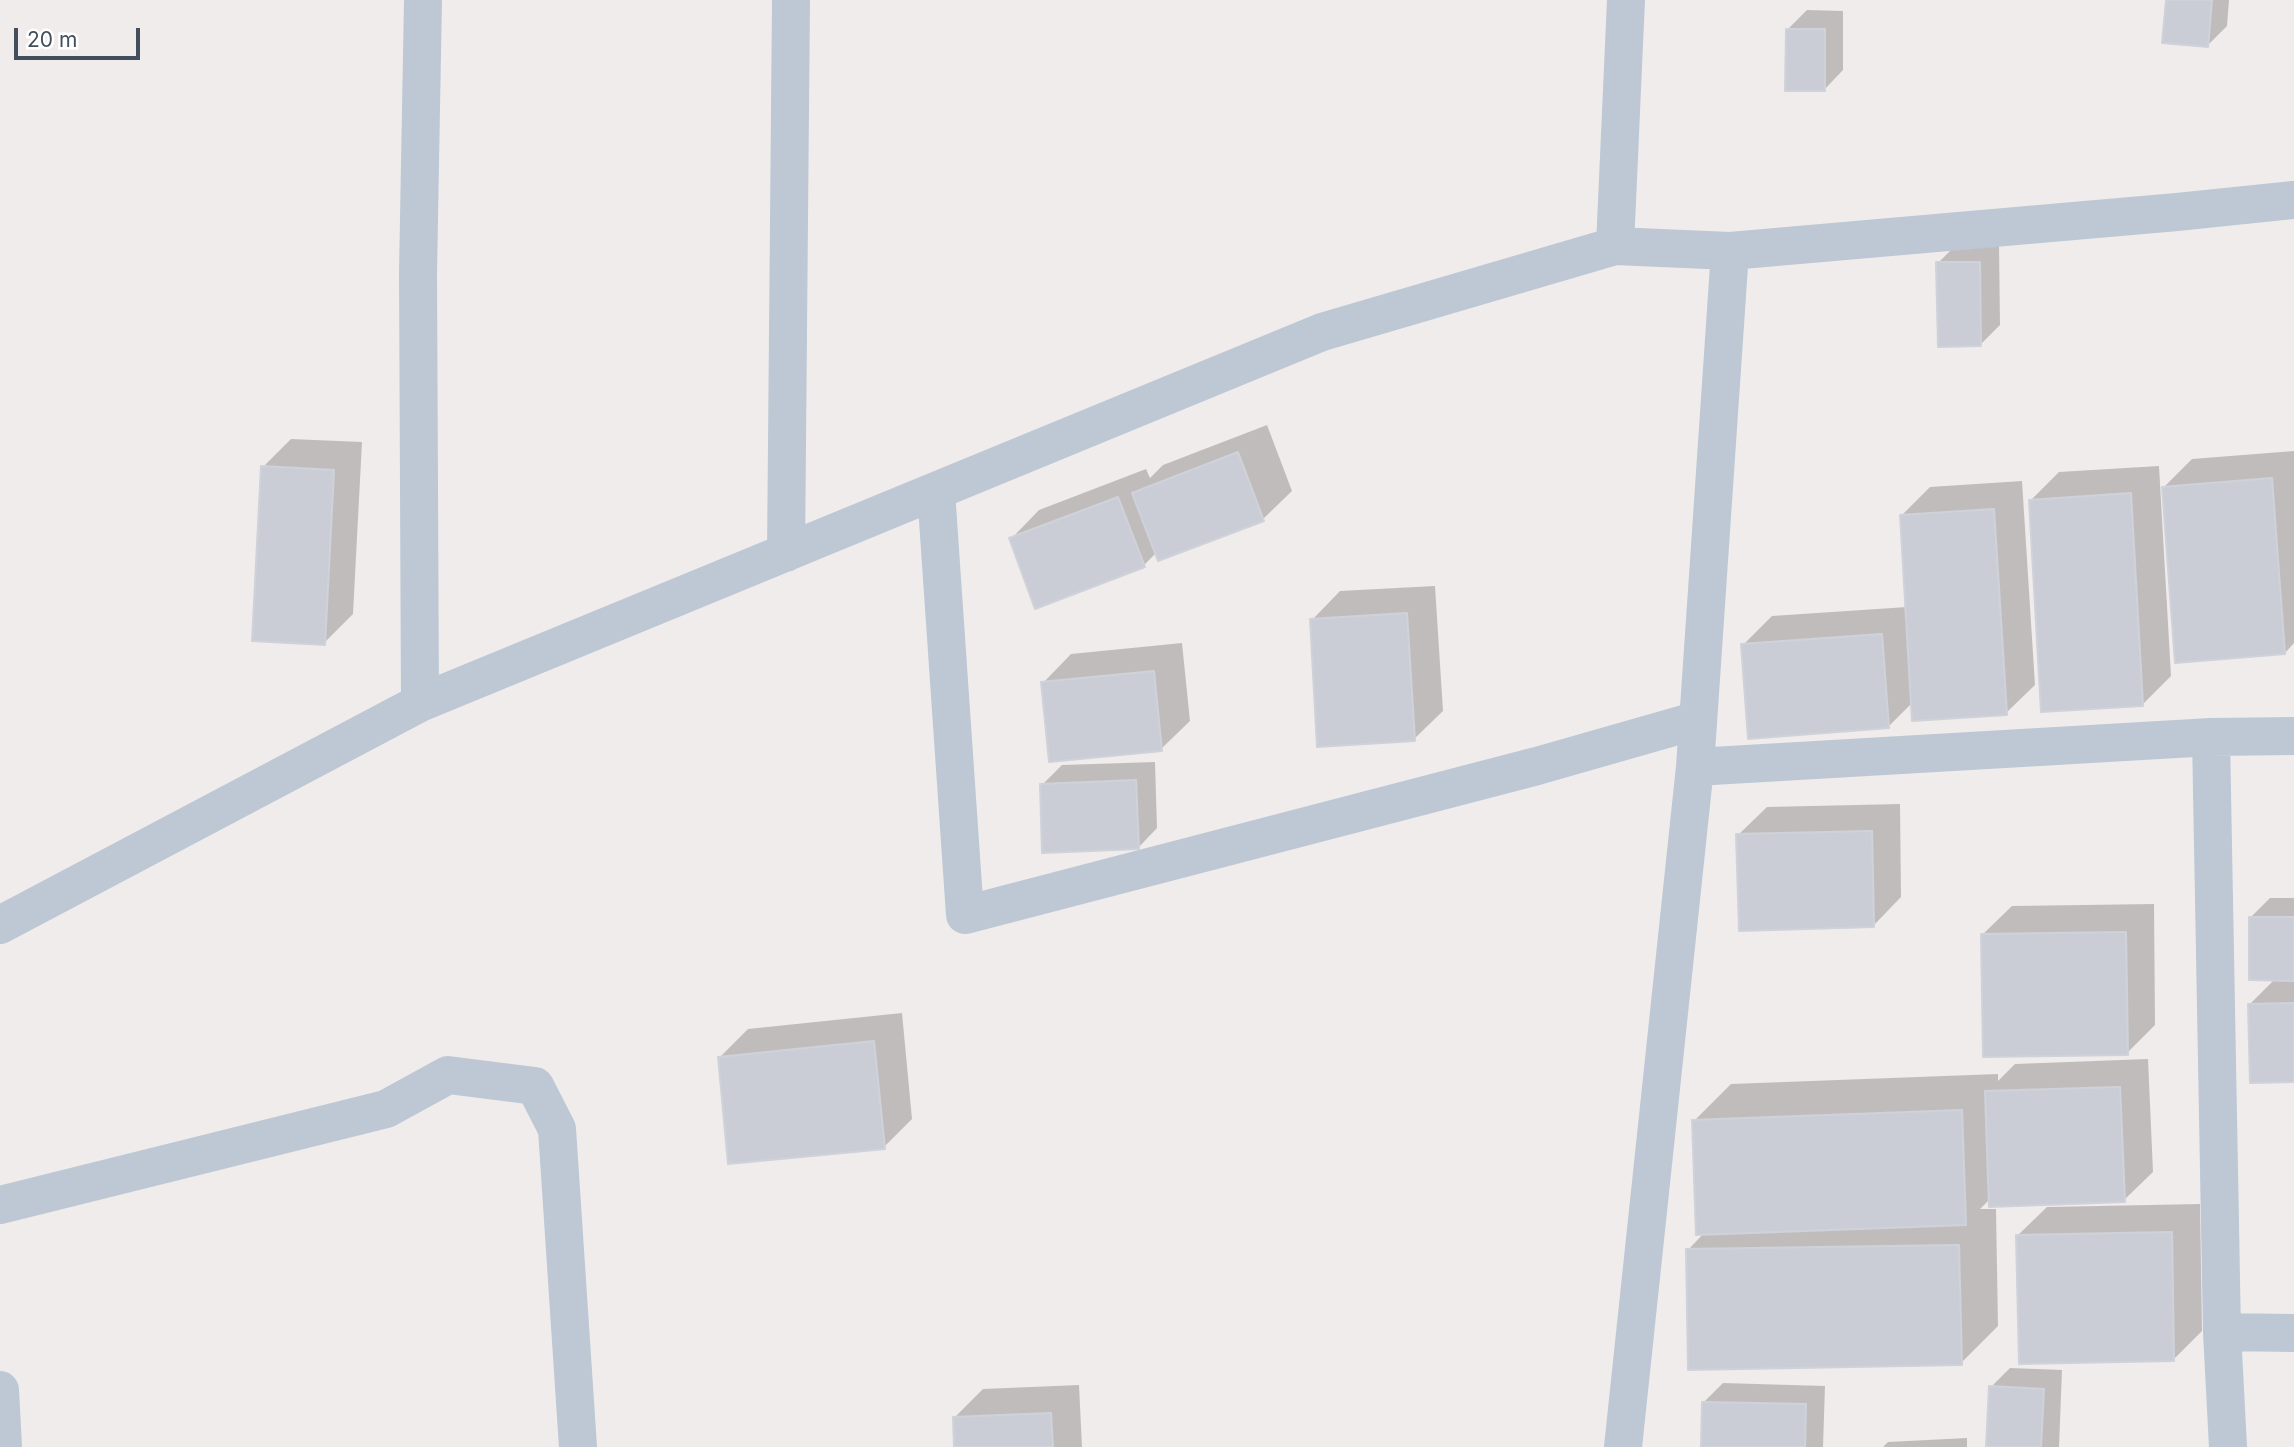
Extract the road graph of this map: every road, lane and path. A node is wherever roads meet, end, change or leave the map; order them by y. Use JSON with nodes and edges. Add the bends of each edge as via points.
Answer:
{"nodes":[{"id":1,"x":423,"y":0,"type":"edge"},
{"id":2,"x":791,"y":0,"type":"edge"},
{"id":3,"x":1626,"y":0,"type":"edge"},
{"id":4,"x":2294,"y":200,"type":"edge"},
{"id":5,"x":1615,"y":246,"type":"junction"},
{"id":6,"x":1730,"y":251,"type":"junction"},
{"id":7,"x":936,"y":491,"type":"junction"},
{"id":8,"x":786,"y":553,"type":"junction"},
{"id":9,"x":420,"y":704,"type":"junction"},
{"id":10,"x":1698,"y":720,"type":"junction"},
{"id":11,"x":2294,"y":736,"type":"edge"},
{"id":12,"x":2211,"y":737,"type":"junction"},
{"id":13,"x":1695,"y":767,"type":"junction"},
{"id":14,"x":0,"y":925,"type":"edge"},
{"id":15,"x":0,"y":1205,"type":"edge"},
{"id":16,"x":2222,"y":1332,"type":"junction"},
{"id":17,"x":2294,"y":1333,"type":"edge"},
{"id":18,"x":0,"y":1390,"type":"edge"},
{"id":19,"x":3,"y":1447,"type":"edge"},
{"id":20,"x":578,"y":1447,"type":"edge"},
{"id":21,"x":1623,"y":1447,"type":"edge"},
{"id":22,"x":2228,"y":1447,"type":"edge"}],
"edges":[{"from":1,"to":9,"type":"street","via":[[418,273]]},
{"from":2,"to":8,"type":"street"},
{"from":3,"to":5,"type":"street"},
{"from":4,"to":6,"type":"street"},
{"from":5,"to":6,"type":"street"},
{"from":5,"to":7,"type":"street","via":[[1322,332]]},
{"from":6,"to":10,"type":"street"},
{"from":7,"to":8,"type":"street"},
{"from":7,"to":10,"type":"street","via":[[965,915]]},
{"from":8,"to":9,"type":"street"},
{"from":9,"to":14,"type":"street"},
{"from":10,"to":13,"type":"street"},
{"from":11,"to":12,"type":"street"},
{"from":12,"to":13,"type":"street"},
{"from":12,"to":16,"type":"street"},
{"from":13,"to":21,"type":"street"},
{"from":15,"to":20,"type":"street","via":[[386,1109],[448,1075],[535,1086],[557,1129]]},
{"from":16,"to":17,"type":"street"},
{"from":16,"to":22,"type":"street"},
{"from":18,"to":19,"type":"street"}]}
